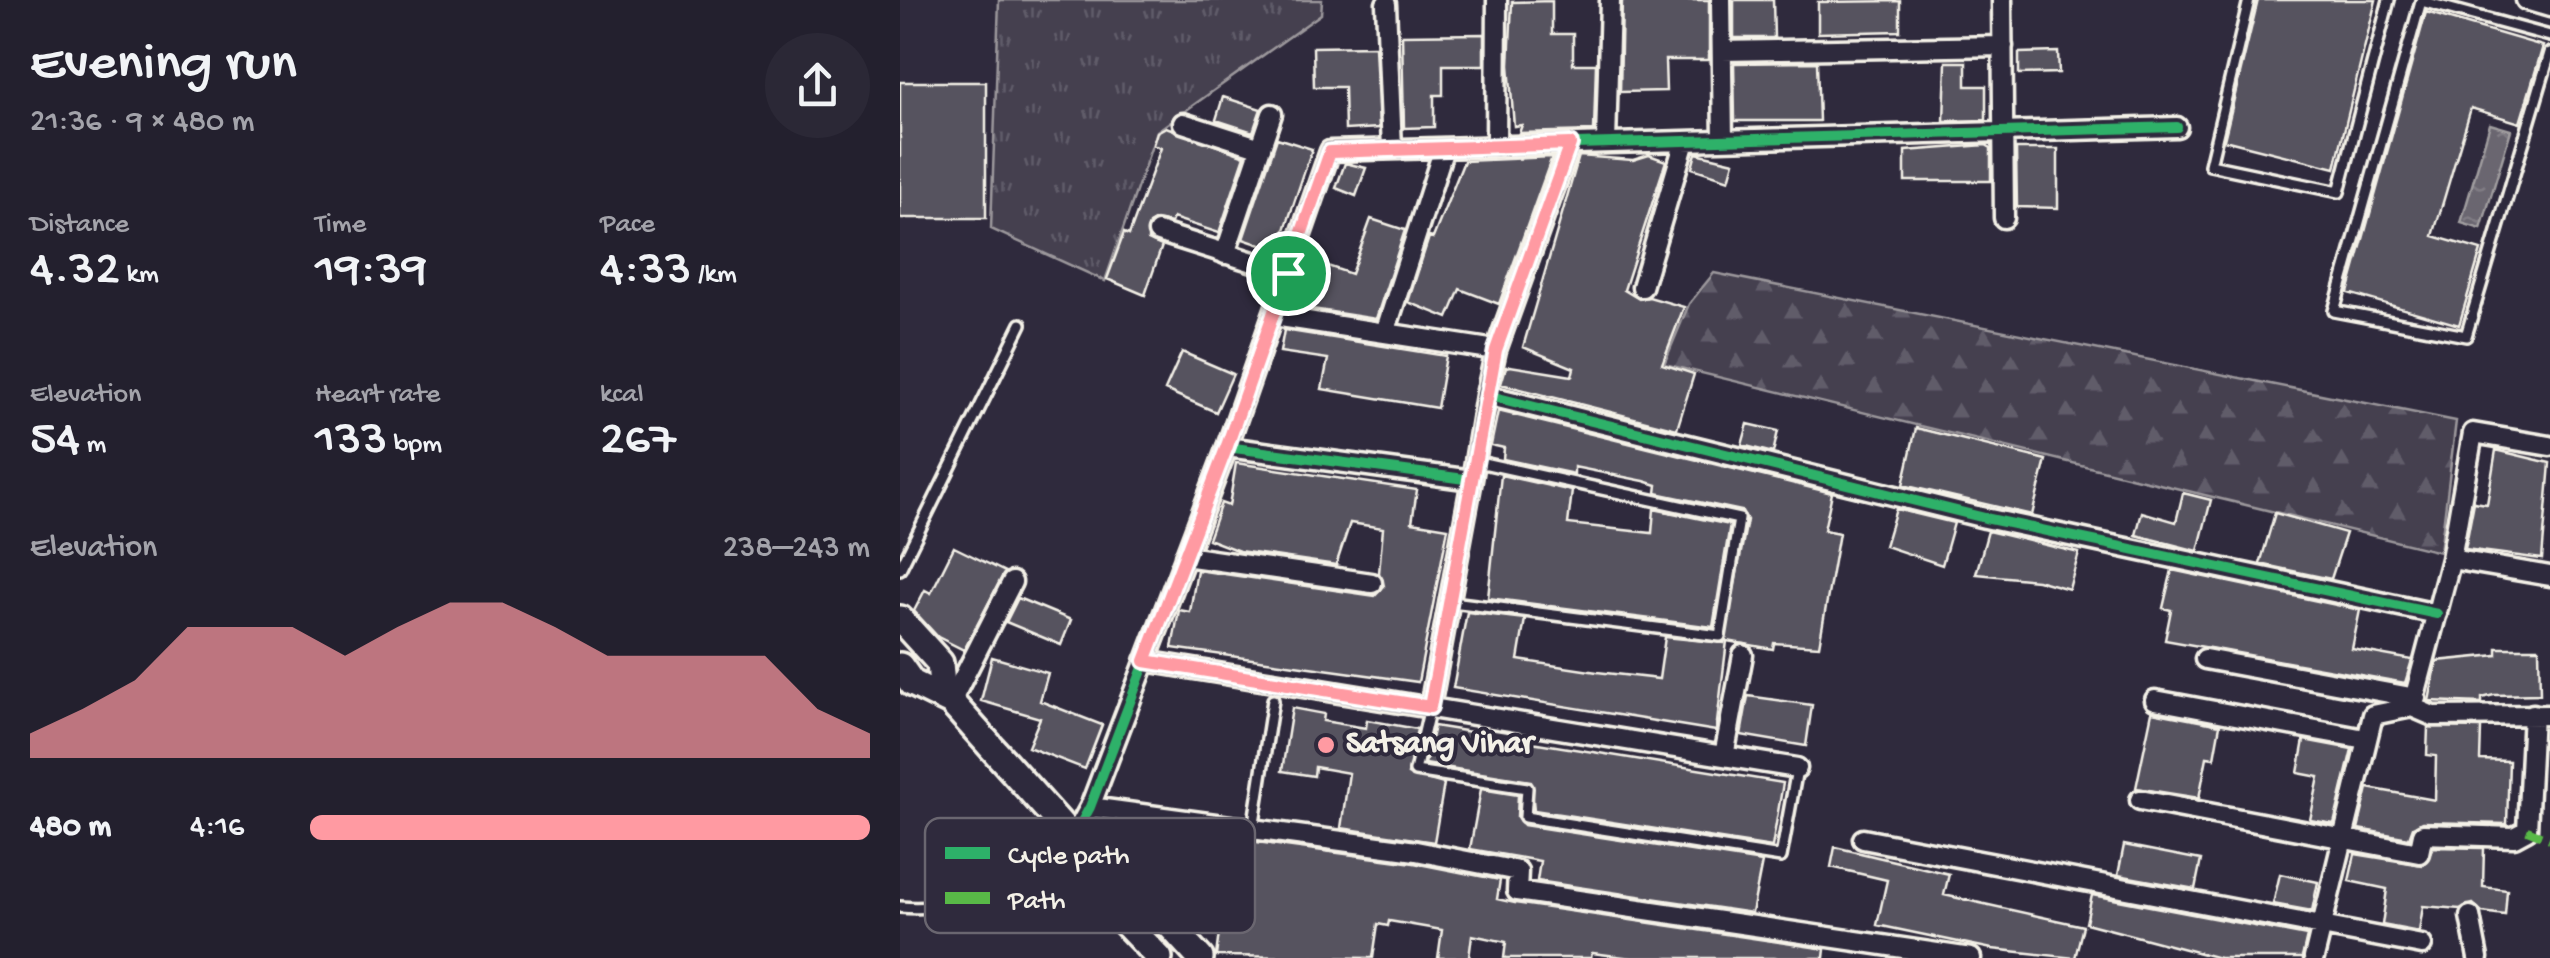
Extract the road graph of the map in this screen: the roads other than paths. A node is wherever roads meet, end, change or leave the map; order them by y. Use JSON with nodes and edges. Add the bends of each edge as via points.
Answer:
{"nodes":[{"id":1,"x":1497,"y":0,"type":"edge"},
{"id":2,"x":1610,"y":0,"type":"edge"},
{"id":3,"x":1721,"y":0,"type":"edge"},
{"id":4,"x":2002,"y":0,"type":"edge"},
{"id":5,"x":2249,"y":0,"type":"edge"},
{"id":6,"x":2389,"y":0,"type":"edge"},
{"id":7,"x":2526,"y":0,"type":"edge"},
{"id":8,"x":1386,"y":4,"type":"dead end"},
{"id":9,"x":2550,"y":6,"type":"edge"},
{"id":10,"x":2550,"y":36,"type":"edge"},
{"id":11,"x":2004,"y":46,"type":"junction"},
{"id":12,"x":1722,"y":51,"type":"junction"},
{"id":13,"x":2550,"y":53,"type":"edge"},
{"id":14,"x":1272,"y":114,"type":"dead end"},
{"id":15,"x":1183,"y":123,"type":"dead end"},
{"id":16,"x":2178,"y":128,"type":"dead end"},
{"id":17,"x":2006,"y":132,"type":"junction"},
{"id":18,"x":1724,"y":140,"type":"junction"},
{"id":19,"x":1685,"y":142,"type":"junction"},
{"id":20,"x":1570,"y":144,"type":"junction"},
{"id":21,"x":1606,"y":144,"type":"junction"},
{"id":22,"x":1496,"y":147,"type":"junction"},
{"id":23,"x":1261,"y":148,"type":"junction"},
{"id":24,"x":1444,"y":148,"type":"junction"},
{"id":25,"x":1392,"y":150,"type":"junction"},
{"id":26,"x":2004,"y":218,"type":"dead end"},
{"id":27,"x":1158,"y":232,"type":"dead end"},
{"id":28,"x":1225,"y":254,"type":"junction"},
{"id":29,"x":1288,"y":273,"type":"junction"},
{"id":30,"x":1642,"y":287,"type":"dead end"},
{"id":31,"x":1274,"y":316,"type":"junction"},
{"id":32,"x":1022,"y":324,"type":"dead end"},
{"id":33,"x":1385,"y":334,"type":"junction"},
{"id":34,"x":1496,"y":350,"type":"junction"},
{"id":35,"x":1486,"y":395,"type":"junction"},
{"id":36,"x":1227,"y":446,"type":"junction"},
{"id":37,"x":2550,"y":446,"type":"edge"},
{"id":38,"x":1473,"y":471,"type":"junction"},
{"id":39,"x":1185,"y":556,"type":"junction"},
{"id":40,"x":2451,"y":559,"type":"junction"},
{"id":41,"x":900,"y":569,"type":"edge"},
{"id":42,"x":2550,"y":576,"type":"edge"},
{"id":43,"x":1012,"y":582,"type":"dead end"},
{"id":44,"x":1372,"y":583,"type":"dead end"},
{"id":45,"x":1452,"y":602,"type":"junction"},
{"id":46,"x":2437,"y":614,"type":"junction"},
{"id":47,"x":900,"y":619,"type":"edge"},
{"id":48,"x":1743,"y":655,"type":"dead end"},
{"id":49,"x":2206,"y":659,"type":"dead end"},
{"id":50,"x":1145,"y":661,"type":"junction"},
{"id":51,"x":900,"y":666,"type":"edge"},
{"id":52,"x":947,"y":700,"type":"junction"},
{"id":53,"x":1274,"y":700,"type":"dead end"},
{"id":54,"x":2156,"y":700,"type":"dead end"},
{"id":55,"x":2414,"y":702,"type":"junction"},
{"id":56,"x":1430,"y":707,"type":"junction"},
{"id":57,"x":2541,"y":714,"type":"edge"},
{"id":58,"x":2365,"y":739,"type":"junction"},
{"id":59,"x":1724,"y":756,"type":"junction"},
{"id":60,"x":1797,"y":768,"type":"joint"},
{"id":61,"x":2140,"y":800,"type":"dead end"},
{"id":62,"x":1090,"y":807,"type":"junction"},
{"id":63,"x":1053,"y":818,"type":"edge"},
{"id":64,"x":1079,"y":818,"type":"edge"},
{"id":65,"x":1171,"y":818,"type":"edge"},
{"id":66,"x":1254,"y":818,"type":"edge"},
{"id":67,"x":1255,"y":829,"type":"edge"},
{"id":68,"x":2342,"y":838,"type":"junction"},
{"id":69,"x":1864,"y":839,"type":"dead end"},
{"id":70,"x":900,"y":907,"type":"edge"},
{"id":71,"x":925,"y":909,"type":"edge"},
{"id":72,"x":2470,"y":916,"type":"dead end"},
{"id":73,"x":2322,"y":926,"type":"junction"},
{"id":74,"x":1135,"y":933,"type":"edge"},
{"id":75,"x":1177,"y":933,"type":"edge"},
{"id":76,"x":2422,"y":946,"type":"dead end"},
{"id":77,"x":1159,"y":958,"type":"edge"},
{"id":78,"x":1200,"y":958,"type":"edge"},
{"id":79,"x":1971,"y":958,"type":"edge"},
{"id":80,"x":2314,"y":958,"type":"edge"},
{"id":81,"x":2478,"y":958,"type":"edge"}],
"edges":[{"from":1,"to":22,"type":"street"},
{"from":2,"to":21,"type":"street"},
{"from":3,"to":12,"type":"street"},
{"from":4,"to":11,"type":"street"},
{"from":5,"to":6,"type":"lane","via":[[2210,165],[2339,192]]},
{"from":7,"to":9,"type":"street"},
{"from":8,"to":25,"type":"street"},
{"from":10,"to":13,"type":"lane","via":[[2421,1],[2334,311],[2466,336]]},
{"from":11,"to":12,"type":"street"},
{"from":11,"to":17,"type":"street"},
{"from":12,"to":18,"type":"street"},
{"from":14,"to":23,"type":"street"},
{"from":15,"to":23,"type":"street"},
{"from":16,"to":17,"type":"street"},
{"from":17,"to":18,"type":"street"},
{"from":17,"to":26,"type":"street"},
{"from":18,"to":19,"type":"street"},
{"from":19,"to":21,"type":"street"},
{"from":19,"to":30,"type":"street"},
{"from":20,"to":21,"type":"street"},
{"from":20,"to":22,"type":"street"},
{"from":20,"to":34,"type":"street"},
{"from":22,"to":24,"type":"street"},
{"from":23,"to":28,"type":"street"},
{"from":24,"to":25,"type":"street"},
{"from":24,"to":33,"type":"street"},
{"from":25,"to":29,"type":"street","via":[[1330,152]]},
{"from":27,"to":28,"type":"street"},
{"from":28,"to":29,"type":"street"},
{"from":29,"to":31,"type":"street"},
{"from":31,"to":33,"type":"street"},
{"from":31,"to":36,"type":"street"},
{"from":32,"to":41,"type":"lane"},
{"from":33,"to":34,"type":"street"},
{"from":34,"to":35,"type":"street"},
{"from":35,"to":38,"type":"street"},
{"from":35,"to":46,"type":"street","via":[[1985,518]]},
{"from":36,"to":38,"type":"street"},
{"from":36,"to":39,"type":"street"},
{"from":37,"to":40,"type":"street","via":[[2473,433]]},
{"from":38,"to":45,"type":"street"},
{"from":38,"to":45,"type":"lane","via":[[1739,519],[1720,636]]},
{"from":39,"to":44,"type":"street"},
{"from":39,"to":50,"type":"street"},
{"from":40,"to":42,"type":"street"},
{"from":40,"to":46,"type":"street"},
{"from":43,"to":52,"type":"street"},
{"from":45,"to":56,"type":"street"},
{"from":46,"to":55,"type":"street"},
{"from":47,"to":52,"type":"main road","via":[[940,663]]},
{"from":48,"to":59,"type":"street"},
{"from":49,"to":55,"type":"street"},
{"from":50,"to":56,"type":"street"},
{"from":50,"to":62,"type":"street"},
{"from":51,"to":52,"type":"main road","via":[[912,684]]},
{"from":52,"to":63,"type":"main road"},
{"from":53,"to":66,"type":"lane"},
{"from":54,"to":58,"type":"street"},
{"from":55,"to":57,"type":"street","via":[[2433,716]]},
{"from":55,"to":58,"type":"street","via":[[2373,716]]},
{"from":56,"to":59,"type":"street"},
{"from":56,"to":60,"type":"lane","via":[[1414,771],[1526,788],[1525,817],[1781,857]]},
{"from":57,"to":68,"type":"street","via":[[2527,830],[2514,837],[2423,834],[2419,853]]},
{"from":58,"to":68,"type":"street"},
{"from":59,"to":60,"type":"street"},
{"from":61,"to":68,"type":"street"},
{"from":62,"to":64,"type":"street"},
{"from":62,"to":65,"type":"street"},
{"from":67,"to":79,"type":"street","via":[[1518,871],[1517,891]]},
{"from":68,"to":73,"type":"street"},
{"from":69,"to":73,"type":"street"},
{"from":70,"to":71,"type":"lane"},
{"from":72,"to":81,"type":"street"},
{"from":73,"to":76,"type":"street"},
{"from":73,"to":80,"type":"street"},
{"from":74,"to":77,"type":"main road"},
{"from":75,"to":78,"type":"main road"}]}
